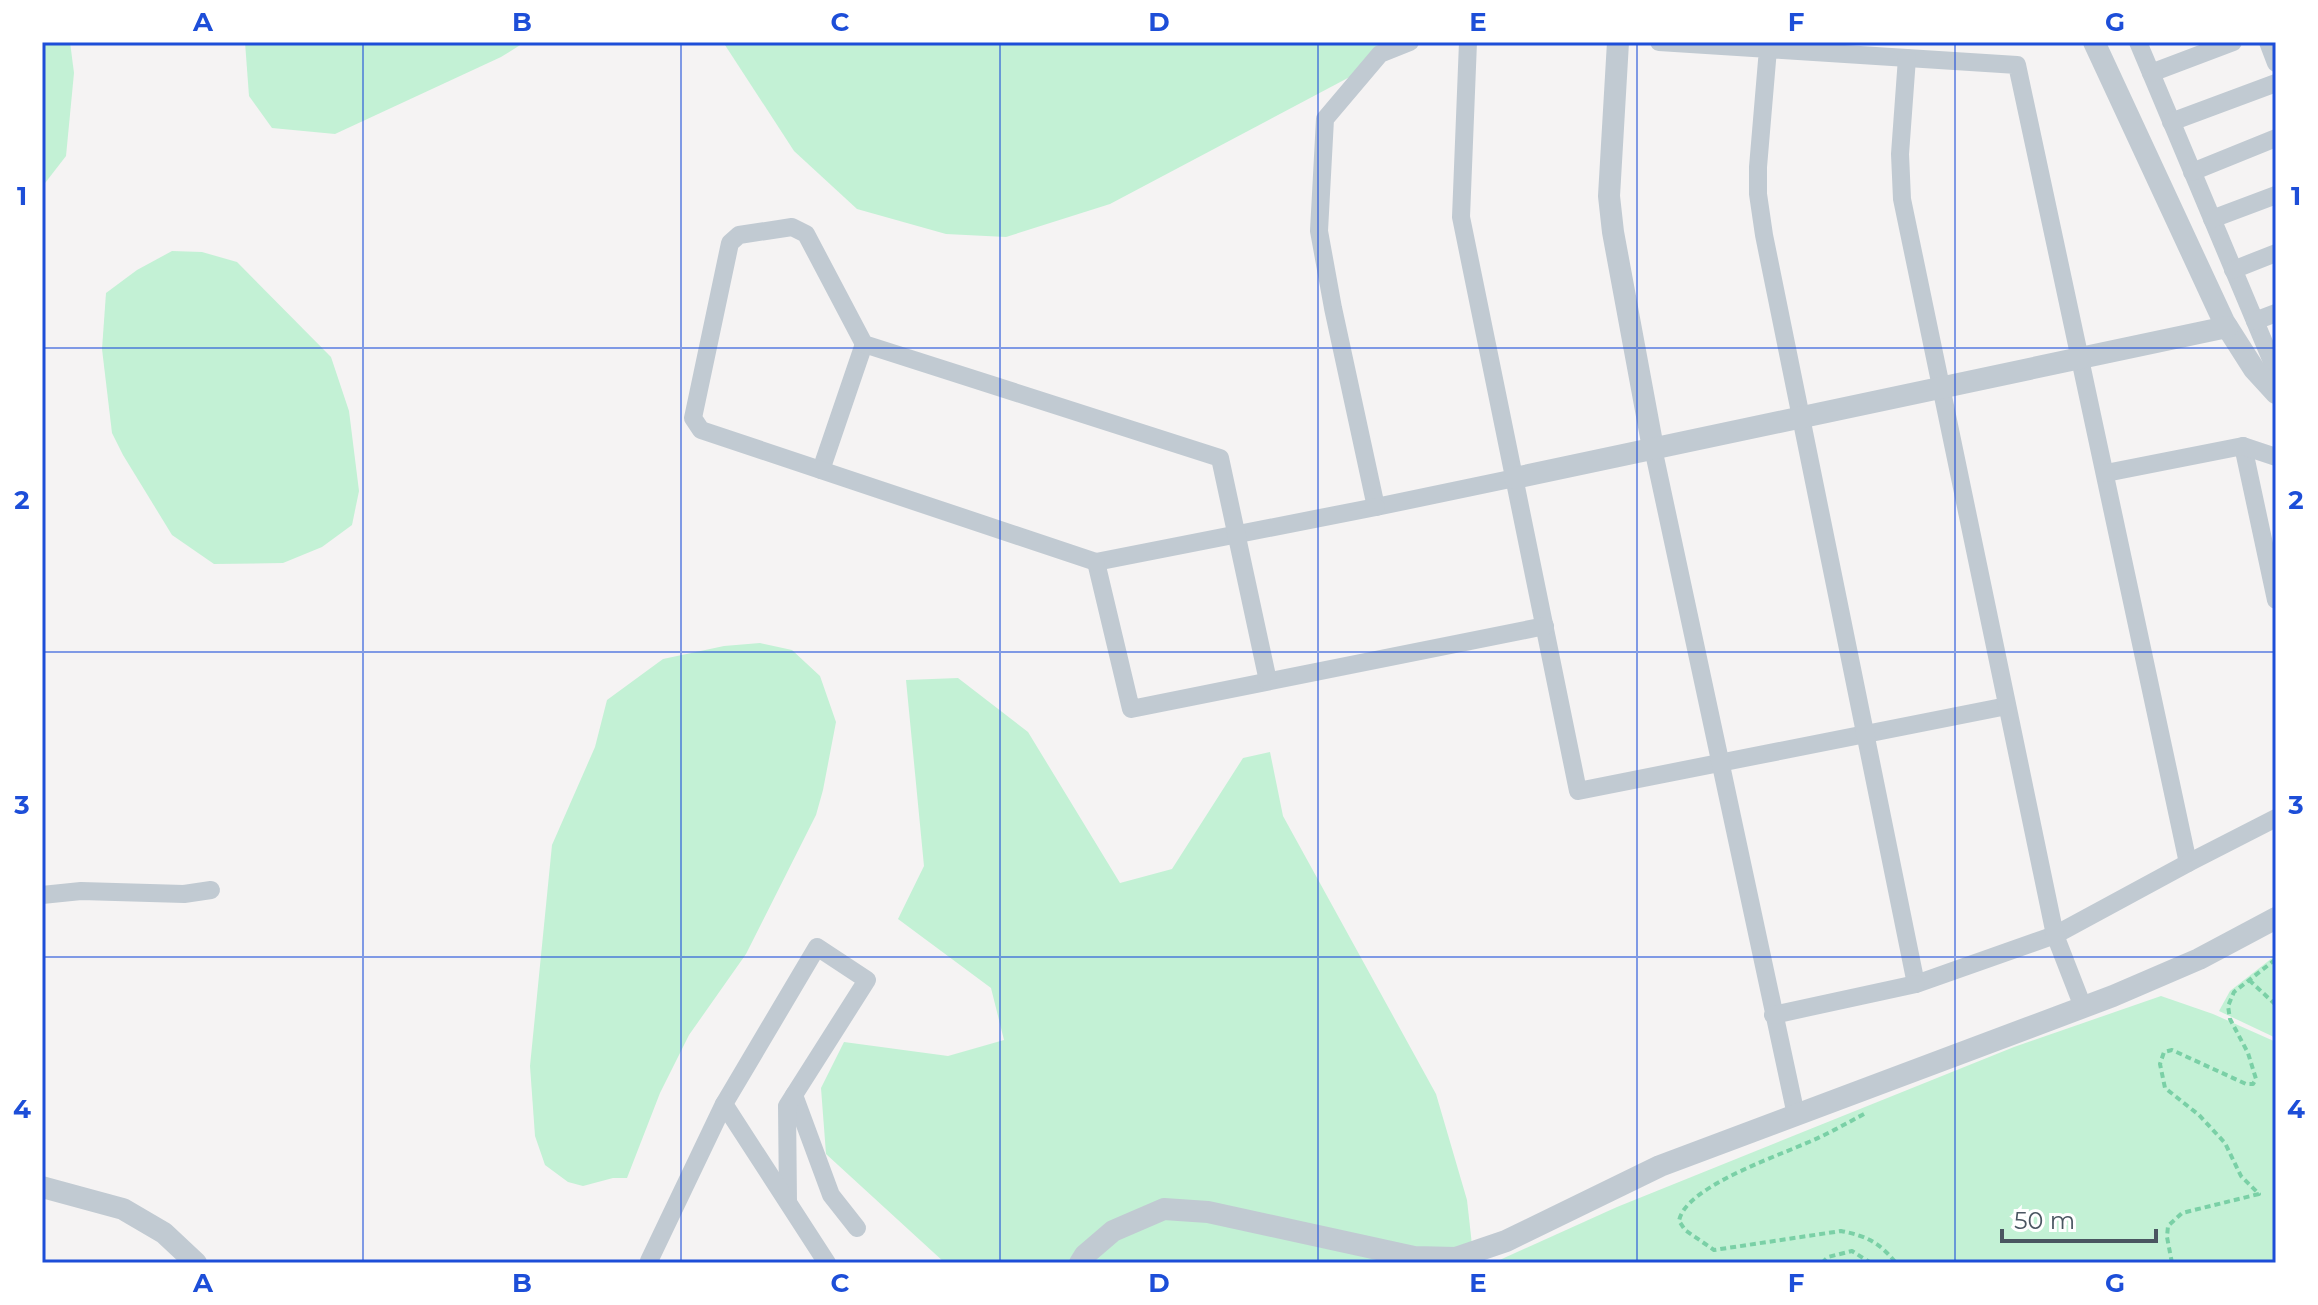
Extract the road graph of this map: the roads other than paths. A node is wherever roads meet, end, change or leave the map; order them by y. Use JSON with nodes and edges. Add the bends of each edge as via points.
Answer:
{"nodes":[{"id":1,"x":1410,"y":42,"type":"edge"},
{"id":2,"x":1468,"y":42,"type":"edge"},
{"id":3,"x":1618,"y":42,"type":"edge"},
{"id":4,"x":1659,"y":42,"type":"edge"},
{"id":5,"x":2094,"y":42,"type":"edge"},
{"id":6,"x":2138,"y":42,"type":"edge"},
{"id":7,"x":2233,"y":42,"type":"edge"},
{"id":8,"x":2268,"y":42,"type":"edge"},
{"id":9,"x":1768,"y":49,"type":"junction"},
{"id":10,"x":1907,"y":58,"type":"junction"},
{"id":11,"x":2276,"y":63,"type":"edge"},
{"id":12,"x":2151,"y":73,"type":"junction"},
{"id":13,"x":2276,"y":83,"type":"edge"},
{"id":14,"x":2171,"y":122,"type":"junction"},
{"id":15,"x":2276,"y":138,"type":"edge"},
{"id":16,"x":2192,"y":172,"type":"junction"},
{"id":17,"x":2276,"y":195,"type":"edge"},
{"id":18,"x":2212,"y":219,"type":"junction"},
{"id":19,"x":2276,"y":253,"type":"edge"},
{"id":20,"x":2233,"y":270,"type":"junction"},
{"id":21,"x":2276,"y":313,"type":"edge"},
{"id":22,"x":2255,"y":321,"type":"junction"},
{"id":23,"x":2227,"y":327,"type":"junction"},
{"id":24,"x":864,"y":344,"type":"junction"},
{"id":25,"x":2082,"y":358,"type":"junction"},
{"id":26,"x":2275,"y":380,"type":"edge"},
{"id":27,"x":1941,"y":388,"type":"junction"},
{"id":28,"x":1802,"y":418,"type":"junction"},
{"id":29,"x":2243,"y":446,"type":"junction"},
{"id":30,"x":1653,"y":448,"type":"junction"},
{"id":31,"x":2276,"y":457,"type":"edge"},
{"id":32,"x":821,"y":470,"type":"junction"},
{"id":33,"x":2106,"y":473,"type":"junction"},
{"id":34,"x":1515,"y":478,"type":"junction"},
{"id":35,"x":1376,"y":507,"type":"junction"},
{"id":36,"x":1236,"y":535,"type":"junction"},
{"id":37,"x":1096,"y":562,"type":"junction"},
{"id":38,"x":2276,"y":600,"type":"edge"},
{"id":39,"x":1545,"y":626,"type":"junction"},
{"id":40,"x":1268,"y":681,"type":"junction"},
{"id":41,"x":2007,"y":706,"type":"junction"},
{"id":42,"x":1866,"y":734,"type":"junction"},
{"id":43,"x":1720,"y":763,"type":"junction"},
{"id":44,"x":2276,"y":818,"type":"edge"},
{"id":45,"x":2188,"y":863,"type":"junction"},
{"id":46,"x":211,"y":890,"type":"dead end"},
{"id":47,"x":42,"y":895,"type":"edge"},
{"id":48,"x":2276,"y":918,"type":"edge"},
{"id":49,"x":2055,"y":935,"type":"junction"},
{"id":50,"x":1916,"y":984,"type":"junction"},
{"id":51,"x":2083,"y":1007,"type":"junction"},
{"id":52,"x":1773,"y":1015,"type":"junction"},
{"id":53,"x":794,"y":1095,"type":"junction"},
{"id":54,"x":724,"y":1104,"type":"junction"},
{"id":55,"x":1796,"y":1115,"type":"junction"},
{"id":56,"x":42,"y":1187,"type":"edge"},
{"id":57,"x":788,"y":1202,"type":"junction"},
{"id":58,"x":857,"y":1228,"type":"dead end"},
{"id":59,"x":649,"y":1262,"type":"edge"},
{"id":60,"x":196,"y":1263,"type":"edge"},
{"id":61,"x":827,"y":1263,"type":"edge"},
{"id":62,"x":1080,"y":1263,"type":"edge"}],
"edges":[{"from":1,"to":35,"type":"street","via":[[1380,54],[1325,119],[1319,231]]},
{"from":2,"to":34,"type":"street","via":[[1461,217]]},
{"from":3,"to":30,"type":"street","via":[[1609,196]]},
{"from":4,"to":9,"type":"street"},
{"from":5,"to":23,"type":"street"},
{"from":6,"to":12,"type":"street"},
{"from":7,"to":12,"type":"street"},
{"from":8,"to":11,"type":"street"},
{"from":9,"to":10,"type":"street"},
{"from":9,"to":28,"type":"street","via":[[1758,194]]},
{"from":10,"to":25,"type":"street","via":[[2017,65]]},
{"from":10,"to":27,"type":"street","via":[[1902,199]]},
{"from":12,"to":14,"type":"street"},
{"from":13,"to":14,"type":"street"},
{"from":14,"to":16,"type":"street"},
{"from":15,"to":16,"type":"street"},
{"from":16,"to":18,"type":"street"},
{"from":17,"to":18,"type":"street"},
{"from":18,"to":20,"type":"street"},
{"from":19,"to":20,"type":"street"},
{"from":20,"to":22,"type":"street"},
{"from":21,"to":22,"type":"street"},
{"from":22,"to":26,"type":"street"},
{"from":23,"to":25,"type":"street"},
{"from":23,"to":26,"type":"street","via":[[2254,369]]},
{"from":24,"to":32,"type":"street"},
{"from":24,"to":32,"type":"street","via":[[806,234],[792,227],[739,235],[730,243],[693,418],[701,430]]},
{"from":24,"to":36,"type":"street","via":[[1220,458]]},
{"from":25,"to":27,"type":"street"},
{"from":25,"to":33,"type":"street"},
{"from":27,"to":28,"type":"street"},
{"from":27,"to":41,"type":"street"},
{"from":28,"to":30,"type":"street"},
{"from":28,"to":42,"type":"street"},
{"from":29,"to":31,"type":"street"},
{"from":29,"to":33,"type":"street"},
{"from":29,"to":38,"type":"street"},
{"from":30,"to":34,"type":"street"},
{"from":30,"to":43,"type":"street"},
{"from":32,"to":37,"type":"street"},
{"from":33,"to":45,"type":"street"},
{"from":34,"to":35,"type":"street"},
{"from":34,"to":39,"type":"street"},
{"from":35,"to":36,"type":"street"},
{"from":36,"to":37,"type":"street"},
{"from":36,"to":40,"type":"street"},
{"from":37,"to":40,"type":"street","via":[[1131,709]]},
{"from":39,"to":40,"type":"street"},
{"from":39,"to":43,"type":"street","via":[[1578,791]]},
{"from":41,"to":42,"type":"street"},
{"from":41,"to":49,"type":"street"},
{"from":42,"to":43,"type":"street"},
{"from":42,"to":50,"type":"street"},
{"from":43,"to":52,"type":"street"},
{"from":44,"to":45,"type":"street"},
{"from":45,"to":49,"type":"street"},
{"from":46,"to":47,"type":"street"},
{"from":48,"to":51,"type":"street","via":[[2199,959]]},
{"from":49,"to":50,"type":"street"},
{"from":49,"to":51,"type":"street"},
{"from":50,"to":52,"type":"street"},
{"from":51,"to":55,"type":"street"},
{"from":52,"to":55,"type":"street"},
{"from":53,"to":54,"type":"street","via":[[867,980],[817,947]]},
{"from":53,"to":57,"type":"street","via":[[787,1106]]},
{"from":53,"to":58,"type":"street","via":[[831,1195]]},
{"from":54,"to":57,"type":"street"},
{"from":54,"to":59,"type":"street"},
{"from":55,"to":62,"type":"street","via":[[1660,1166],[1506,1241],[1456,1258],[1414,1257],[1208,1212],[1164,1209],[1113,1231]]},
{"from":56,"to":60,"type":"street","via":[[123,1209],[164,1233]]},
{"from":57,"to":61,"type":"street"}]}
